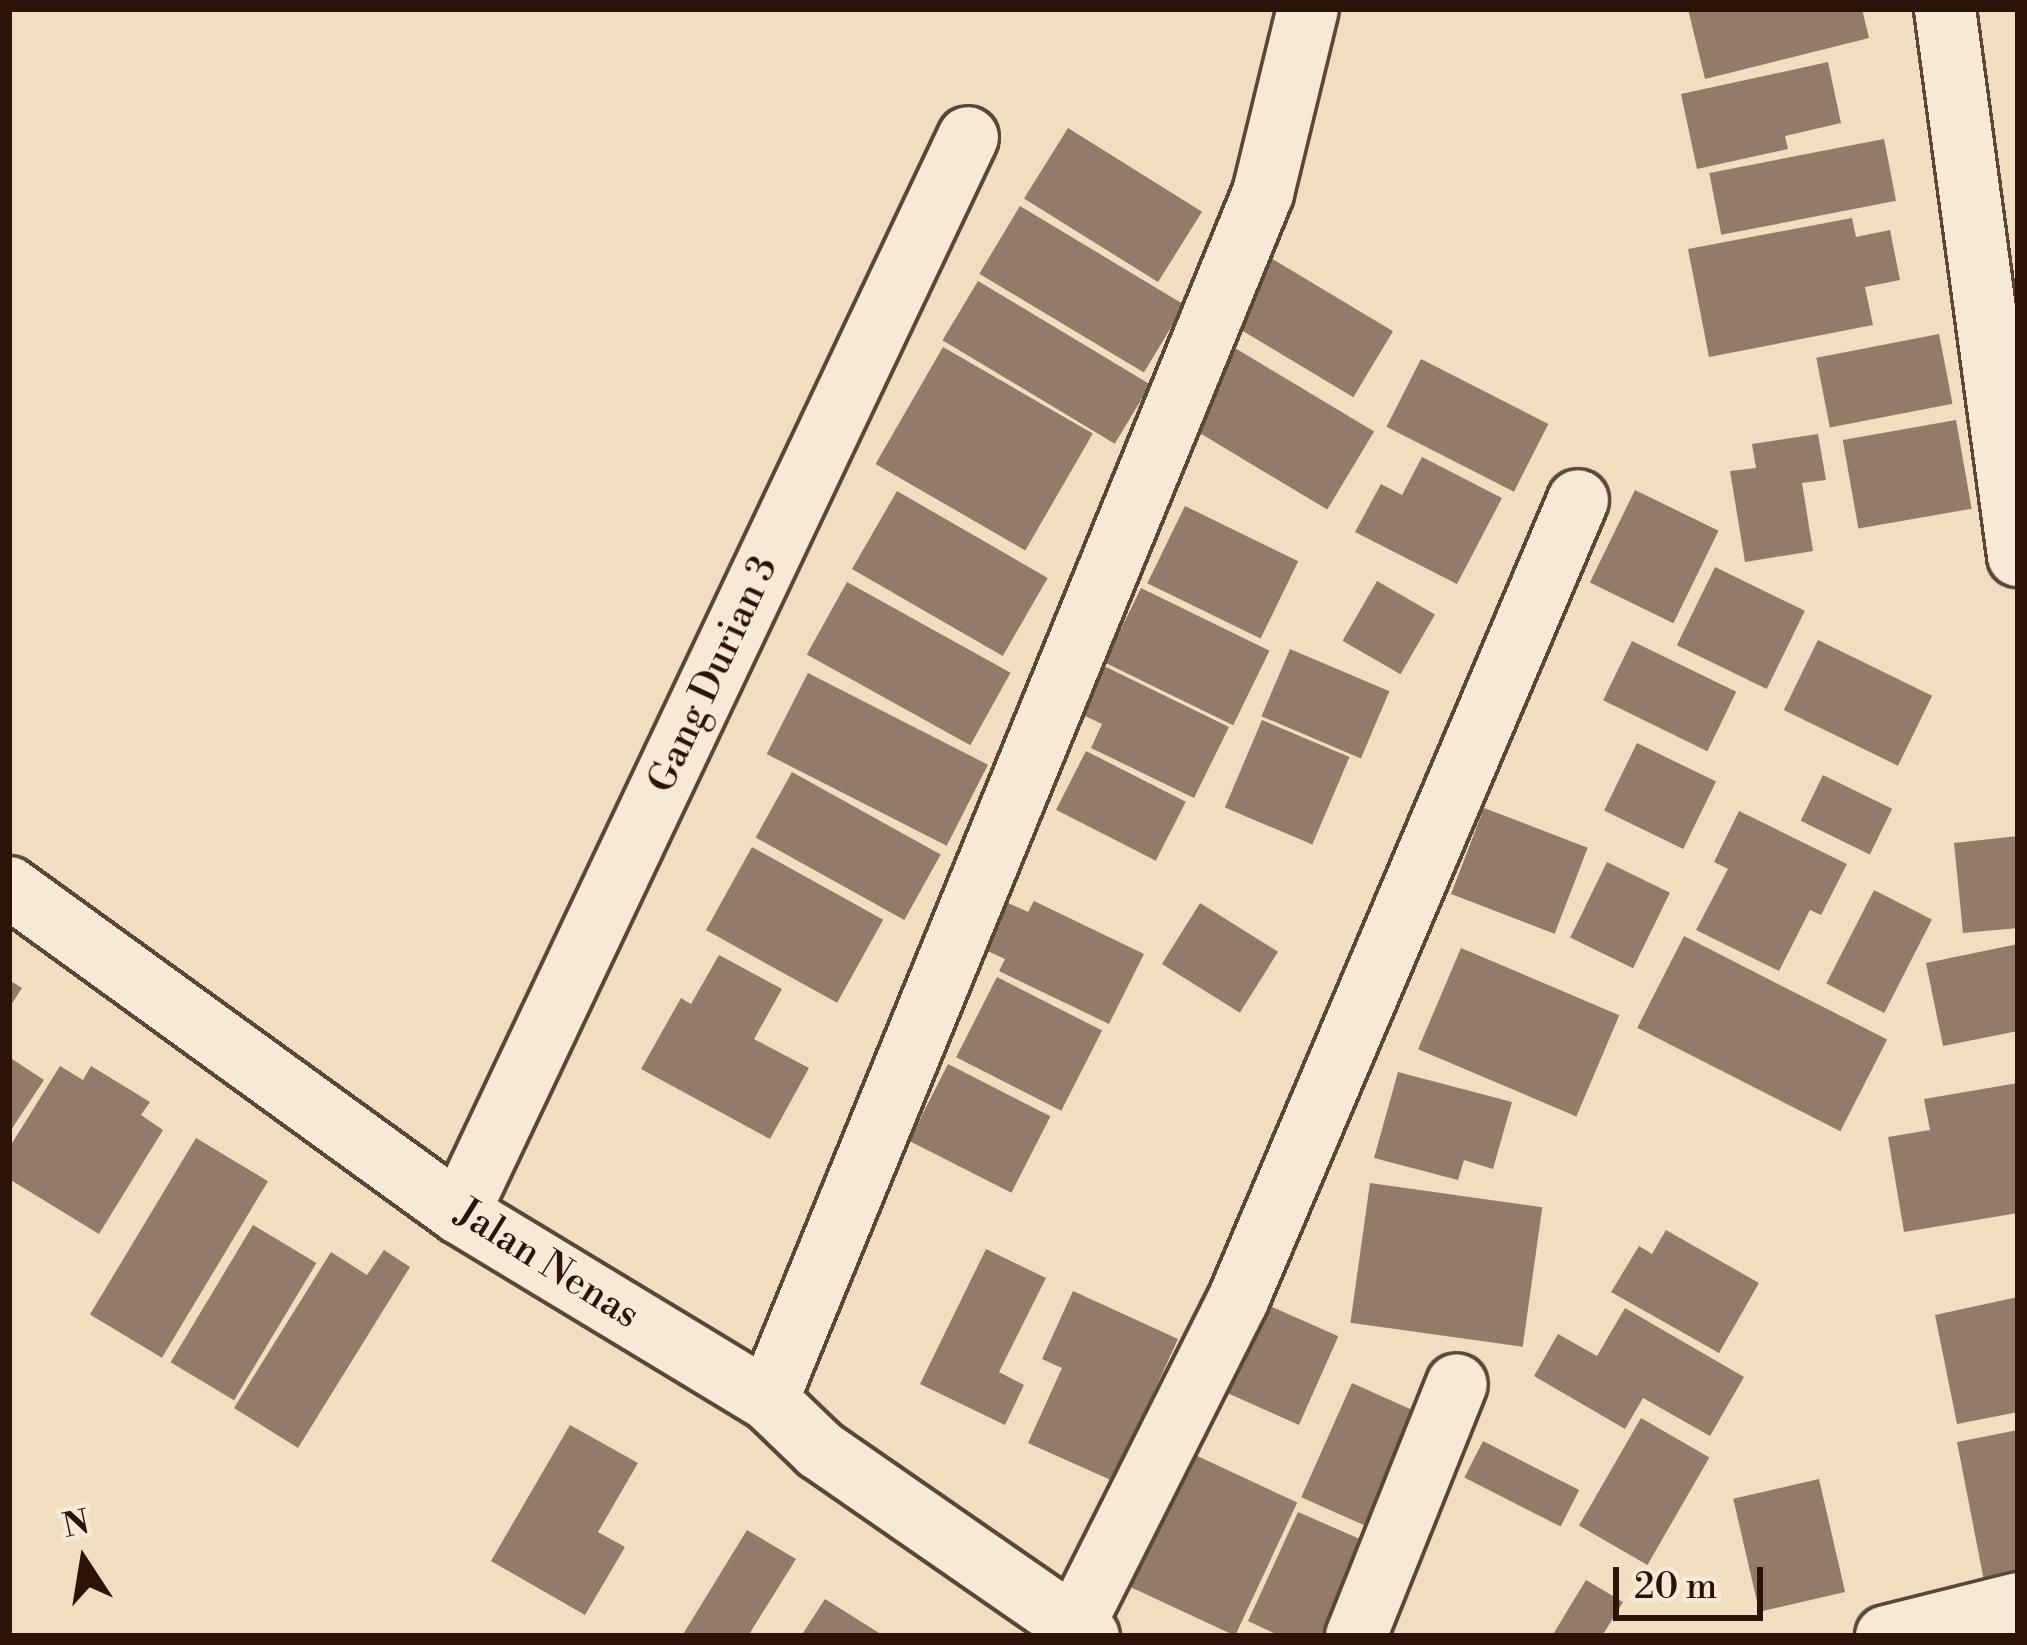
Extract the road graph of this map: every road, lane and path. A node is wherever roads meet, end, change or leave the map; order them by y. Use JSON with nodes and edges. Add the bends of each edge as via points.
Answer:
{"nodes":[{"id":1,"x":1308,"y":9,"type":"edge"},
{"id":2,"x":1946,"y":9,"type":"edge"},
{"id":3,"x":968,"y":137,"type":"dead end"},
{"id":4,"x":2006,"y":330,"type":"edge"},
{"id":5,"x":1578,"y":500,"type":"dead end"},
{"id":6,"x":2018,"y":556,"type":"edge"},
{"id":7,"x":9,"y":887,"type":"edge"},
{"id":8,"x":459,"y":1213,"type":"junction"},
{"id":9,"x":1457,"y":1384,"type":"dead end"},
{"id":10,"x":768,"y":1400,"type":"junction"},
{"id":11,"x":2018,"y":1603,"type":"edge"},
{"id":12,"x":1078,"y":1633,"type":"edge"},
{"id":13,"x":1356,"y":1636,"type":"edge"},
{"id":14,"x":1886,"y":1636,"type":"edge"}],
"edges":[{"from":1,"to":10,"type":"street","via":[[1263,193]]},
{"from":2,"to":4,"type":"street"},
{"from":3,"to":8,"type":"street","name":"Gang Durian 3"},
{"from":4,"to":6,"type":"street"},
{"from":5,"to":12,"type":"street","via":[[1238,1300]]},
{"from":7,"to":8,"type":"street","name":"Jalan Nenas"},
{"from":8,"to":10,"type":"street","name":"Jalan Nenas"},
{"from":9,"to":13,"type":"street"},
{"from":10,"to":12,"type":"street","name":"Jalan Nenas","via":[[820,1450]]},
{"from":11,"to":14,"type":"street"}]}
